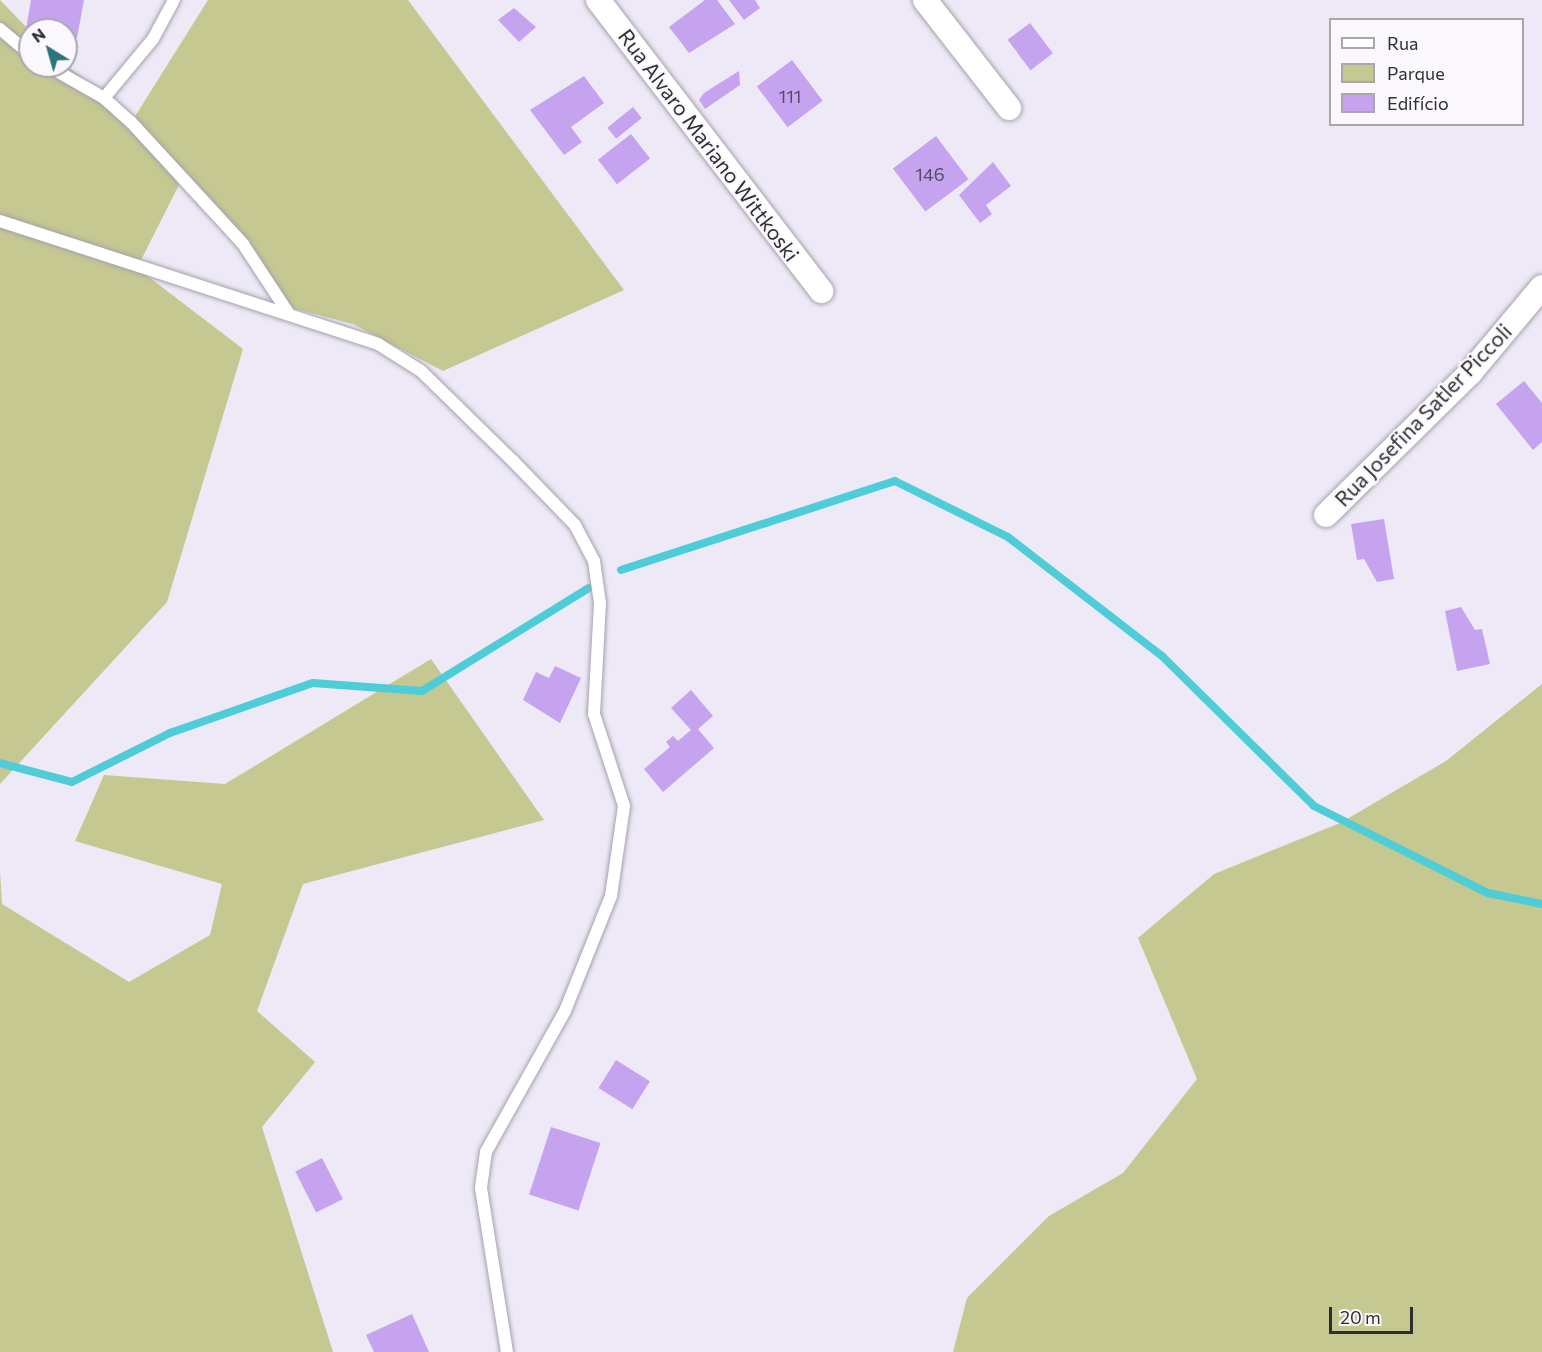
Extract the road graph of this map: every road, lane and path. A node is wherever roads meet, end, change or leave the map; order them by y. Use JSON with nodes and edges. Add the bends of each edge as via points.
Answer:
{"nodes":[{"id":1,"x":174,"y":0,"type":"edge"},
{"id":2,"x":598,"y":0,"type":"edge"},
{"id":3,"x":925,"y":0,"type":"edge"},
{"id":4,"x":0,"y":29,"type":"edge"},
{"id":5,"x":18,"y":44,"type":"edge"},
{"id":6,"x":69,"y":78,"type":"edge"},
{"id":7,"x":104,"y":98,"type":"junction"},
{"id":8,"x":1008,"y":108,"type":"dead end"},
{"id":9,"x":0,"y":221,"type":"edge"},
{"id":10,"x":1542,"y":287,"type":"edge"},
{"id":11,"x":821,"y":291,"type":"dead end"},
{"id":12,"x":289,"y":314,"type":"junction"},
{"id":13,"x":1326,"y":515,"type":"dead end"},
{"id":14,"x":507,"y":1352,"type":"edge"}],
"edges":[{"from":1,"to":7,"type":"lane","via":[[153,39]]},
{"from":2,"to":11,"type":"street","name":"Rua Alvaro Mariano Wittkoski"},
{"from":3,"to":8,"type":"street"},
{"from":4,"to":5,"type":"lane"},
{"from":6,"to":7,"type":"lane"},
{"from":7,"to":12,"type":"lane","via":[[243,244]]},
{"from":9,"to":12,"type":"lane"},
{"from":10,"to":13,"type":"street","name":"Rua Josefina Satler Piccoli","via":[[1470,373]]},
{"from":12,"to":14,"type":"lane","via":[[378,344],[422,371],[575,525],[594,561],[600,603],[594,714],[624,806],[611,896],[565,1011],[486,1152],[481,1188]]}]}
